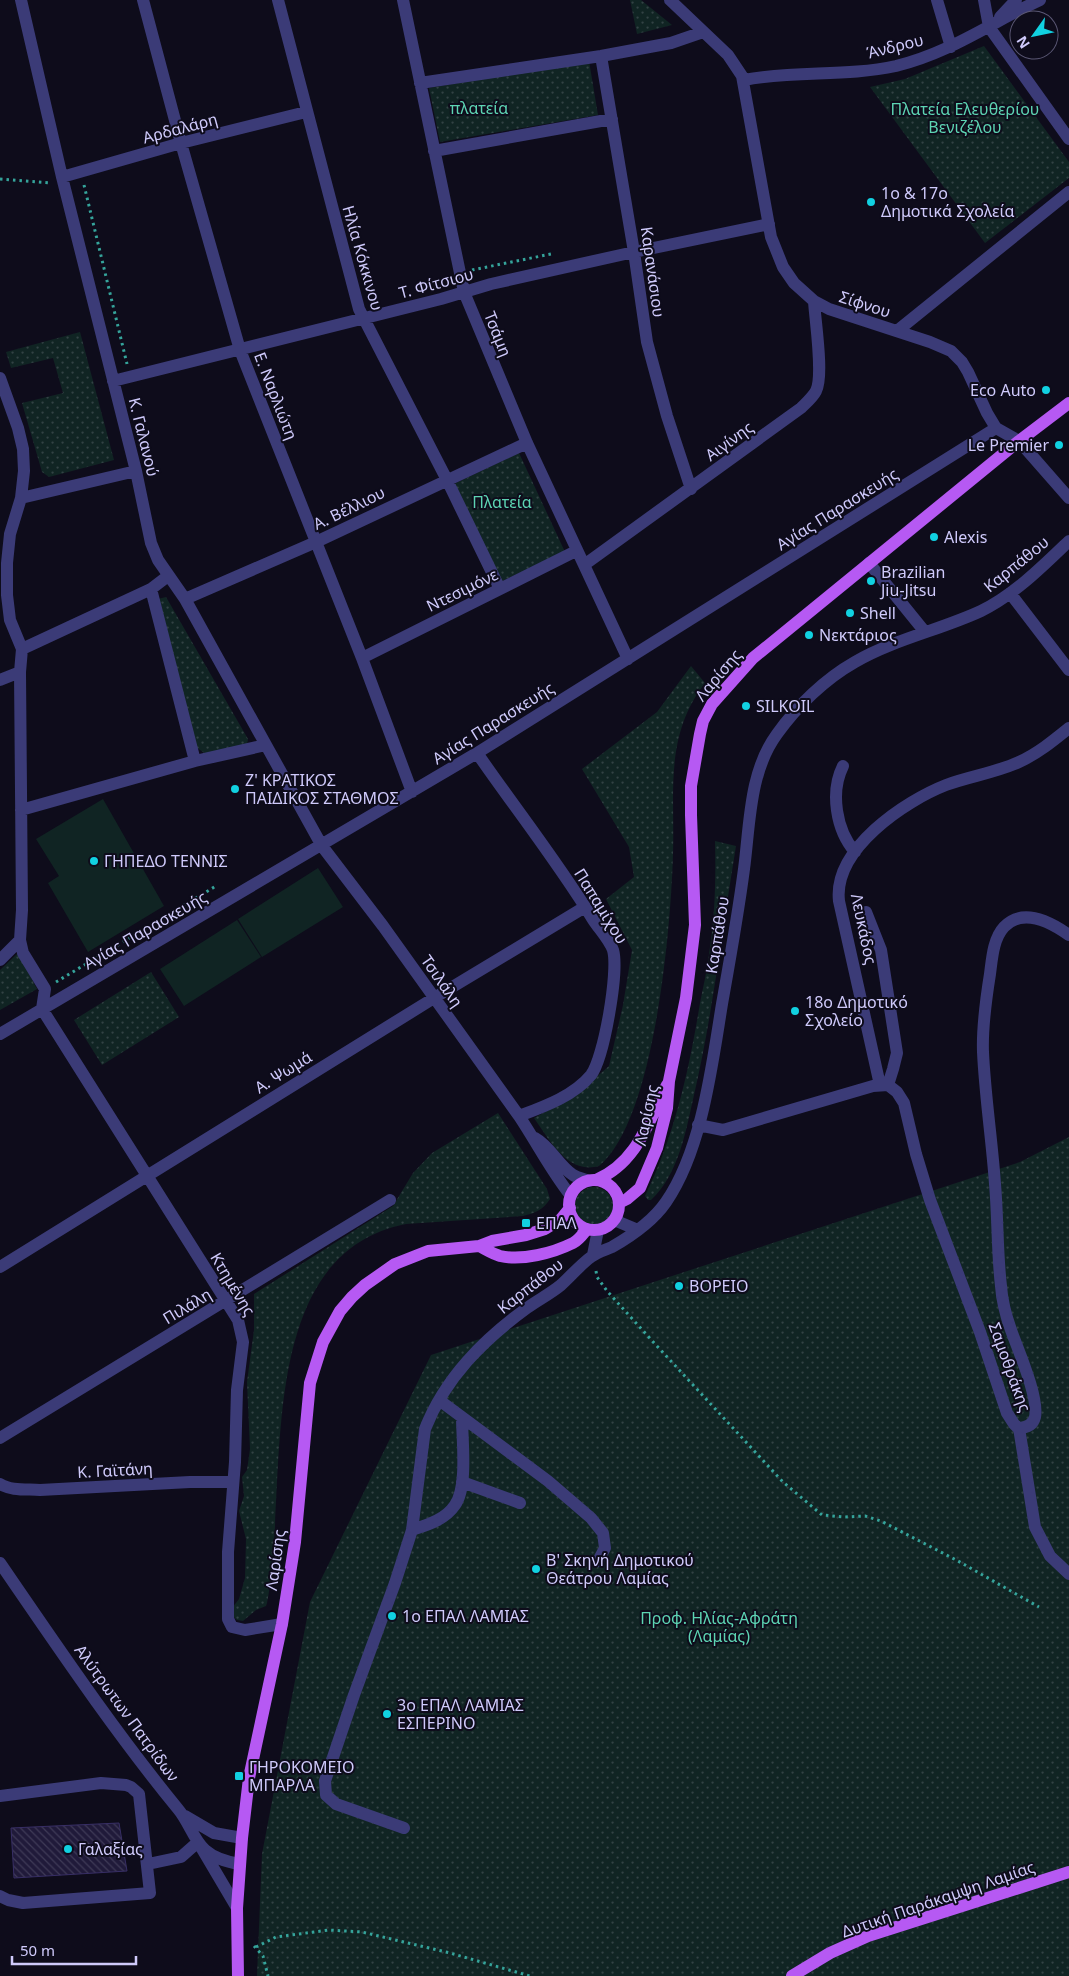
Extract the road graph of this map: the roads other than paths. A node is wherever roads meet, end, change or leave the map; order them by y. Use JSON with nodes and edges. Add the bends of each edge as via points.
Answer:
{"nodes":[{"id":1,"x":21,"y":0,"type":"edge"},
{"id":2,"x":143,"y":0,"type":"edge"},
{"id":3,"x":278,"y":0,"type":"edge"},
{"id":4,"x":403,"y":0,"type":"edge"},
{"id":5,"x":937,"y":0,"type":"edge"},
{"id":6,"x":984,"y":0,"type":"edge"},
{"id":7,"x":1016,"y":0,"type":"edge"},
{"id":8,"x":1040,"y":0,"type":"edge"},
{"id":9,"x":676,"y":2,"type":"edge"},
{"id":10,"x":990,"y":27,"type":"junction"},
{"id":11,"x":703,"y":32,"type":"junction"},
{"id":12,"x":951,"y":47,"type":"junction"},
{"id":13,"x":601,"y":56,"type":"junction"},
{"id":14,"x":744,"y":80,"type":"junction"},
{"id":15,"x":420,"y":83,"type":"junction"},
{"id":16,"x":306,"y":112,"type":"junction"},
{"id":17,"x":612,"y":119,"type":"junction"},
{"id":18,"x":1069,"y":139,"type":"edge"},
{"id":19,"x":181,"y":144,"type":"junction"},
{"id":20,"x":434,"y":151,"type":"junction"},
{"id":21,"x":63,"y":180,"type":"junction"},
{"id":22,"x":1069,"y":192,"type":"edge"},
{"id":23,"x":769,"y":224,"type":"junction"},
{"id":24,"x":634,"y":252,"type":"junction"},
{"id":25,"x":464,"y":292,"type":"junction"},
{"id":26,"x":814,"y":301,"type":"junction"},
{"id":27,"x":363,"y":318,"type":"junction"},
{"id":28,"x":896,"y":331,"type":"junction"},
{"id":29,"x":240,"y":350,"type":"junction"},
{"id":30,"x":0,"y":378,"type":"edge"},
{"id":31,"x":113,"y":381,"type":"junction"},
{"id":32,"x":1069,"y":402,"type":"edge"},
{"id":33,"x":996,"y":428,"type":"junction"},
{"id":34,"x":1019,"y":441,"type":"junction"},
{"id":35,"x":527,"y":443,"type":"junction"},
{"id":36,"x":136,"y":471,"type":"junction"},
{"id":37,"x":447,"y":480,"type":"junction"},
{"id":38,"x":691,"y":489,"type":"junction"},
{"id":39,"x":21,"y":498,"type":"junction"},
{"id":40,"x":1069,"y":498,"type":"edge"},
{"id":41,"x":1069,"y":541,"type":"edge"},
{"id":42,"x":316,"y":542,"type":"junction"},
{"id":43,"x":576,"y":551,"type":"junction"},
{"id":44,"x":870,"y":563,"type":"junction"},
{"id":45,"x":584,"y":565,"type":"junction"},
{"id":46,"x":168,"y":576,"type":"junction"},
{"id":47,"x":151,"y":588,"type":"junction"},
{"id":48,"x":500,"y":589,"type":"junction"},
{"id":49,"x":1010,"y":593,"type":"junction"},
{"id":50,"x":185,"y":599,"type":"junction"},
{"id":51,"x":925,"y":632,"type":"junction"},
{"id":52,"x":22,"y":649,"type":"junction"},
{"id":53,"x":362,"y":658,"type":"junction"},
{"id":54,"x":628,"y":659,"type":"junction"},
{"id":55,"x":1069,"y":670,"type":"edge"},
{"id":56,"x":20,"y":672,"type":"junction"},
{"id":57,"x":0,"y":680,"type":"edge"},
{"id":58,"x":1069,"y":728,"type":"edge"},
{"id":59,"x":266,"y":746,"type":"junction"},
{"id":60,"x":477,"y":753,"type":"junction"},
{"id":61,"x":195,"y":761,"type":"junction"},
{"id":62,"x":843,"y":766,"type":"dead end"},
{"id":63,"x":412,"y":792,"type":"junction"},
{"id":64,"x":22,"y":810,"type":"junction"},
{"id":65,"x":322,"y":846,"type":"junction"},
{"id":66,"x":856,"y":852,"type":"junction"},
{"id":67,"x":585,"y":907,"type":"junction"},
{"id":68,"x":866,"y":912,"type":"dead end"},
{"id":69,"x":1069,"y":935,"type":"edge"},
{"id":70,"x":20,"y":940,"type":"junction"},
{"id":71,"x":0,"y":960,"type":"edge"},
{"id":72,"x":434,"y":998,"type":"junction"},
{"id":73,"x":42,"y":1009,"type":"junction"},
{"id":74,"x":0,"y":1034,"type":"edge"},
{"id":75,"x":669,"y":1081,"type":"junction"},
{"id":76,"x":884,"y":1085,"type":"junction"},
{"id":77,"x":519,"y":1116,"type":"junction"},
{"id":78,"x":698,"y":1125,"type":"junction"},
{"id":79,"x":532,"y":1136,"type":"junction"},
{"id":80,"x":146,"y":1176,"type":"junction"},
{"id":81,"x":592,"y":1180,"type":"junction"},
{"id":82,"x":390,"y":1200,"type":"dead end"},
{"id":83,"x":570,"y":1202,"type":"junction"},
{"id":84,"x":619,"y":1203,"type":"junction"},
{"id":85,"x":614,"y":1220,"type":"junction"},
{"id":86,"x":593,"y":1230,"type":"junction"},
{"id":87,"x":638,"y":1230,"type":"junction"},
{"id":88,"x":479,"y":1246,"type":"junction"},
{"id":89,"x":593,"y":1255,"type":"junction"},
{"id":90,"x":0,"y":1267,"type":"edge"},
{"id":91,"x":225,"y":1302,"type":"junction"},
{"id":92,"x":439,"y":1400,"type":"junction"},
{"id":93,"x":462,"y":1417,"type":"junction"},
{"id":94,"x":1019,"y":1428,"type":"junction"},
{"id":95,"x":0,"y":1438,"type":"edge"},
{"id":96,"x":234,"y":1482,"type":"junction"},
{"id":97,"x":462,"y":1482,"type":"junction"},
{"id":98,"x":0,"y":1484,"type":"edge"},
{"id":99,"x":520,"y":1503,"type":"dead end"},
{"id":100,"x":412,"y":1530,"type":"junction"},
{"id":101,"x":598,"y":1561,"type":"dead end"},
{"id":102,"x":0,"y":1563,"type":"edge"},
{"id":103,"x":1069,"y":1574,"type":"edge"},
{"id":104,"x":0,"y":1581,"type":"edge"},
{"id":105,"x":13,"y":1582,"type":"junction"},
{"id":106,"x":282,"y":1624,"type":"junction"},
{"id":107,"x":0,"y":1796,"type":"edge"},
{"id":108,"x":183,"y":1815,"type":"junction"},
{"id":109,"x":404,"y":1828,"type":"dead end"},
{"id":110,"x":242,"y":1838,"type":"junction"},
{"id":111,"x":198,"y":1842,"type":"junction"},
{"id":112,"x":148,"y":1864,"type":"junction"},
{"id":113,"x":240,"y":1864,"type":"junction"},
{"id":114,"x":1069,"y":1872,"type":"edge"},
{"id":115,"x":0,"y":1896,"type":"edge"},
{"id":116,"x":238,"y":1908,"type":"junction"},
{"id":117,"x":238,"y":1976,"type":"edge"},
{"id":118,"x":792,"y":1976,"type":"edge"}],
"edges":[{"from":1,"to":21,"type":"street","name":"Κ. Γαλανού"},
{"from":2,"to":19,"type":"street","name":"Ε. Ναρλιώτη"},
{"from":3,"to":16,"type":"street","name":"Ηλία Κόκκινου"},
{"from":4,"to":15,"type":"street","name":"Τσάμη"},
{"from":5,"to":12,"type":"street"},
{"from":6,"to":10,"type":"street"},
{"from":7,"to":10,"type":"street"},
{"from":8,"to":10,"type":"street","name":"Άνδρου"},
{"from":9,"to":11,"type":"street"},
{"from":10,"to":12,"type":"street","name":"Άνδρου"},
{"from":10,"to":18,"type":"street"},
{"from":11,"to":13,"type":"street","via":[[671,43]]},
{"from":11,"to":14,"type":"street","via":[[728,55]]},
{"from":12,"to":14,"type":"street","name":"Άνδρου","via":[[896,66],[867,71]]},
{"from":13,"to":15,"type":"street"},
{"from":13,"to":17,"type":"street","name":"Καρανάσιου"},
{"from":14,"to":23,"type":"street","name":"Σίφνου"},
{"from":15,"to":20,"type":"street","name":"Τσάμη"},
{"from":16,"to":19,"type":"street","name":"Αρδαλάρη"},
{"from":16,"to":27,"type":"street","name":"Ηλία Κόκκινου"},
{"from":17,"to":20,"type":"street"},
{"from":17,"to":24,"type":"street","name":"Καρανάσιου"},
{"from":19,"to":21,"type":"street","name":"Αρδαλάρη"},
{"from":19,"to":29,"type":"street","name":"Ε. Ναρλιώτη"},
{"from":20,"to":25,"type":"street","name":"Τσάμη"},
{"from":21,"to":31,"type":"street","name":"Κ. Γαλανού"},
{"from":22,"to":28,"type":"street"},
{"from":23,"to":24,"type":"street","name":"Τ. Φίτσιου"},
{"from":23,"to":26,"type":"street","name":"Σίφνου","via":[[771,237],[788,276]]},
{"from":24,"to":25,"type":"street","name":"Τ. Φίτσιου"},
{"from":24,"to":38,"type":"street","name":"Καρανάσιου","via":[[647,342]]},
{"from":25,"to":27,"type":"street","name":"Τ. Φίτσιου"},
{"from":25,"to":35,"type":"street","name":"Τσάμη"},
{"from":26,"to":28,"type":"street","name":"Σίφνου","via":[[840,314]]},
{"from":26,"to":38,"type":"street","name":"Αιγίνης","via":[[819,378],[816,391],[801,408]]},
{"from":27,"to":29,"type":"street","name":"Τ. Φίτσιου"},
{"from":27,"to":37,"type":"street","name":"Ηλία Κόκκινου"},
{"from":28,"to":33,"type":"street","name":"Σίφνου","via":[[942,346],[958,357]]},
{"from":29,"to":31,"type":"street","name":"Τ. Φίτσιου"},
{"from":29,"to":42,"type":"street","name":"Ε. Ναρλιώτη"},
{"from":30,"to":39,"type":"street","via":[[24,449]]},
{"from":31,"to":36,"type":"street","name":"Κ. Γαλανού"},
{"from":32,"to":34,"type":"main road","name":"Λαρίσης"},
{"from":33,"to":34,"type":"street"},
{"from":33,"to":54,"type":"street","name":"Αγίας Παρασκευής"},
{"from":34,"to":40,"type":"street"},
{"from":34,"to":44,"type":"main road","name":"Λαρίσης"},
{"from":35,"to":37,"type":"street","name":"Α. Βέλλιου"},
{"from":35,"to":43,"type":"street","name":"Τσάμη"},
{"from":36,"to":39,"type":"street"},
{"from":36,"to":46,"type":"street","name":"Κ. Γαλανού","via":[[151,543]]},
{"from":37,"to":42,"type":"street","name":"Α. Βέλλιου"},
{"from":37,"to":48,"type":"street","name":"Ηλία Κόκκινου"},
{"from":38,"to":45,"type":"street","name":"Αιγίνης"},
{"from":39,"to":52,"type":"street","via":[[10,534],[7,595],[10,620]]},
{"from":41,"to":49,"type":"street","name":"Καρπάθου"},
{"from":42,"to":50,"type":"street","name":"Α. Βέλλιου"},
{"from":42,"to":53,"type":"street","name":"Ε. Ναρλιώτη"},
{"from":43,"to":45,"type":"street","name":"Τσάμη"},
{"from":43,"to":48,"type":"street","name":"Ντεσιμόνε"},
{"from":44,"to":51,"type":"street"},
{"from":44,"to":75,"type":"main road","name":"Λαρίσης","via":[[753,658],[712,704],[703,721],[691,796],[695,892],[693,950]]},
{"from":45,"to":54,"type":"street","name":"Τσάμη"},
{"from":46,"to":47,"type":"street"},
{"from":46,"to":50,"type":"street","name":"Κ. Γαλανού"},
{"from":47,"to":52,"type":"street"},
{"from":47,"to":61,"type":"street"},
{"from":48,"to":53,"type":"street","name":"Ντεσιμόνε"},
{"from":49,"to":51,"type":"street","name":"Καρπάθου","via":[[980,612]]},
{"from":49,"to":55,"type":"street"},
{"from":50,"to":59,"type":"street","name":"Κ. Γαλανού"},
{"from":51,"to":78,"type":"street","name":"Καρπάθου","via":[[857,661],[837,674],[800,706],[762,757],[754,791],[735,933]]},
{"from":52,"to":56,"type":"street"},
{"from":53,"to":63,"type":"street","name":"Ε. Ναρλιώτη"},
{"from":54,"to":60,"type":"street","name":"Αγίας Παρασκευής"},
{"from":56,"to":57,"type":"street"},
{"from":56,"to":64,"type":"street"},
{"from":58,"to":66,"type":"street","name":"Λευκάδος","via":[[1018,762],[948,784],[914,800],[881,824]]},
{"from":59,"to":61,"type":"street"},
{"from":59,"to":65,"type":"street","name":"Κ. Γαλανού"},
{"from":60,"to":63,"type":"street","name":"Αγίας Παρασκευής"},
{"from":60,"to":67,"type":"street","name":"Παπαμίχου"},
{"from":61,"to":64,"type":"street"},
{"from":62,"to":66,"type":"street","via":[[837,780],[837,805],[844,837]]},
{"from":63,"to":65,"type":"street","name":"Αγίας Παρασκευής"},
{"from":64,"to":70,"type":"street"},
{"from":65,"to":72,"type":"street","name":"Τσιλάλη"},
{"from":65,"to":73,"type":"street","name":"Αγίας Παρασκευής"},
{"from":66,"to":76,"type":"street","name":"Λευκάδος","via":[[842,874],[839,898]]},
{"from":67,"to":72,"type":"street","name":"Α. Ψωμά"},
{"from":67,"to":77,"type":"street","name":"Παπαμίχου","via":[[612,948],[614,962],[611,1003],[599,1059],[582,1084],[547,1105]]},
{"from":68,"to":76,"type":"street","name":"Λευκάδος","via":[[881,950],[897,1053],[893,1070]]},
{"from":69,"to":94,"type":"street","name":"Σαμοθράκης","via":[[1044,920],[1033,918],[1010,922],[998,936],[987,989],[983,1052],[996,1185],[1001,1287],[1036,1412],[1028,1427]]},
{"from":70,"to":71,"type":"street"},
{"from":70,"to":73,"type":"street","via":[[45,989]]},
{"from":72,"to":77,"type":"street","name":"Τσιλάλη"},
{"from":72,"to":80,"type":"street","name":"Α. Ψωμά"},
{"from":73,"to":74,"type":"street","name":"Αγίας Παρασκευής"},
{"from":73,"to":80,"type":"street","name":"Κτημένης"},
{"from":75,"to":81,"type":"main road","name":"Λαρίσης","via":[[634,1149],[618,1168]]},
{"from":75,"to":84,"type":"main road","name":"Λαρίσης","via":[[663,1129],[655,1154],[640,1188]]},
{"from":76,"to":78,"type":"street","via":[[723,1130]]},
{"from":76,"to":94,"type":"street","name":"Σαμοθράκης","via":[[897,1092],[904,1103],[930,1200],[1007,1413]]},
{"from":77,"to":79,"type":"street","name":"Τσιλάλη"},
{"from":78,"to":87,"type":"street","name":"Καρπάθου","via":[[676,1186],[662,1208]]},
{"from":79,"to":81,"type":"street","via":[[544,1142],[574,1176]]},
{"from":79,"to":83,"type":"street"},
{"from":80,"to":90,"type":"street","name":"Α. Ψωμά"},
{"from":80,"to":91,"type":"street","name":"Κτημένης"},
{"from":81,"to":83,"type":"main road","via":[[578,1186]]},
{"from":81,"to":84,"type":"main road","via":[[612,1187]]},
{"from":82,"to":91,"type":"street","name":"Πιλάλη"},
{"from":83,"to":86,"type":"main road","via":[[575,1221]]},
{"from":83,"to":88,"type":"main road","name":"Λαρίσης","via":[[561,1219],[545,1229]]},
{"from":84,"to":85,"type":"main road"},
{"from":85,"to":86,"type":"main road","via":[[607,1227]]},
{"from":85,"to":87,"type":"street"},
{"from":86,"to":88,"type":"main road","name":"Λαρίσης","via":[[575,1242],[533,1255],[499,1256]]},
{"from":86,"to":89,"type":"street"},
{"from":87,"to":89,"type":"street","name":"Καρπάθου"},
{"from":88,"to":106,"type":"main road","name":"Λαρίσης","via":[[428,1251],[395,1264],[352,1297],[330,1327],[310,1383],[295,1542]]},
{"from":89,"to":92,"type":"street","name":"Καρπάθου","via":[[560,1285],[487,1340],[456,1372]]},
{"from":91,"to":95,"type":"street","name":"Πιλάλη"},
{"from":91,"to":96,"type":"street","name":"Κτημένης","via":[[238,1320],[243,1342],[237,1390]]},
{"from":92,"to":93,"type":"street"},
{"from":92,"to":100,"type":"street","name":"Καρπάθου","via":[[425,1429]]},
{"from":93,"to":97,"type":"street"},
{"from":93,"to":101,"type":"street","via":[[548,1481],[591,1518],[603,1533],[604,1548]]},
{"from":94,"to":103,"type":"street","via":[[1035,1527],[1050,1556]]},
{"from":96,"to":98,"type":"street","name":"Κ. Γαϊτάνη","via":[[40,1490]]},
{"from":96,"to":106,"type":"street","name":"Κτημένης","via":[[228,1552],[228,1619],[232,1627],[245,1630]]},
{"from":97,"to":99,"type":"street"},
{"from":97,"to":100,"type":"street","via":[[460,1497],[448,1513]]},
{"from":100,"to":109,"type":"street","name":"Καρπάθου","via":[[325,1781],[326,1794],[336,1804]]},
{"from":102,"to":105,"type":"street","name":"Αλύτρωτων Πατρίδων"},
{"from":104,"to":105,"type":"street"},
{"from":105,"to":108,"type":"street","name":"Αλύτρωτων Πατρίδων","via":[[120,1735]]},
{"from":106,"to":110,"type":"main road","name":"Λαρίσης","via":[[249,1778]]},
{"from":107,"to":112,"type":"street","via":[[101,1783],[131,1786],[139,1794]]},
{"from":108,"to":110,"type":"street","via":[[214,1833]]},
{"from":108,"to":111,"type":"street","name":"Αλύτρωτων Πατρίδων"},
{"from":110,"to":113,"type":"main road","name":"Λαρίσης"},
{"from":111,"to":112,"type":"street","via":[[182,1857]]},
{"from":111,"to":113,"type":"street","name":"Αλύτρωτων Πατρίδων","via":[[216,1858]]},
{"from":111,"to":116,"type":"street"},
{"from":112,"to":115,"type":"street","via":[[150,1893],[23,1902]]},
{"from":113,"to":116,"type":"main road","name":"Λαρίσης"},
{"from":114,"to":118,"type":"main road","name":"Δυτική Παράκαμψη Λαμίας","via":[[868,1936],[830,1953]]},
{"from":116,"to":117,"type":"main road","name":"Λαρίσης"}]}
